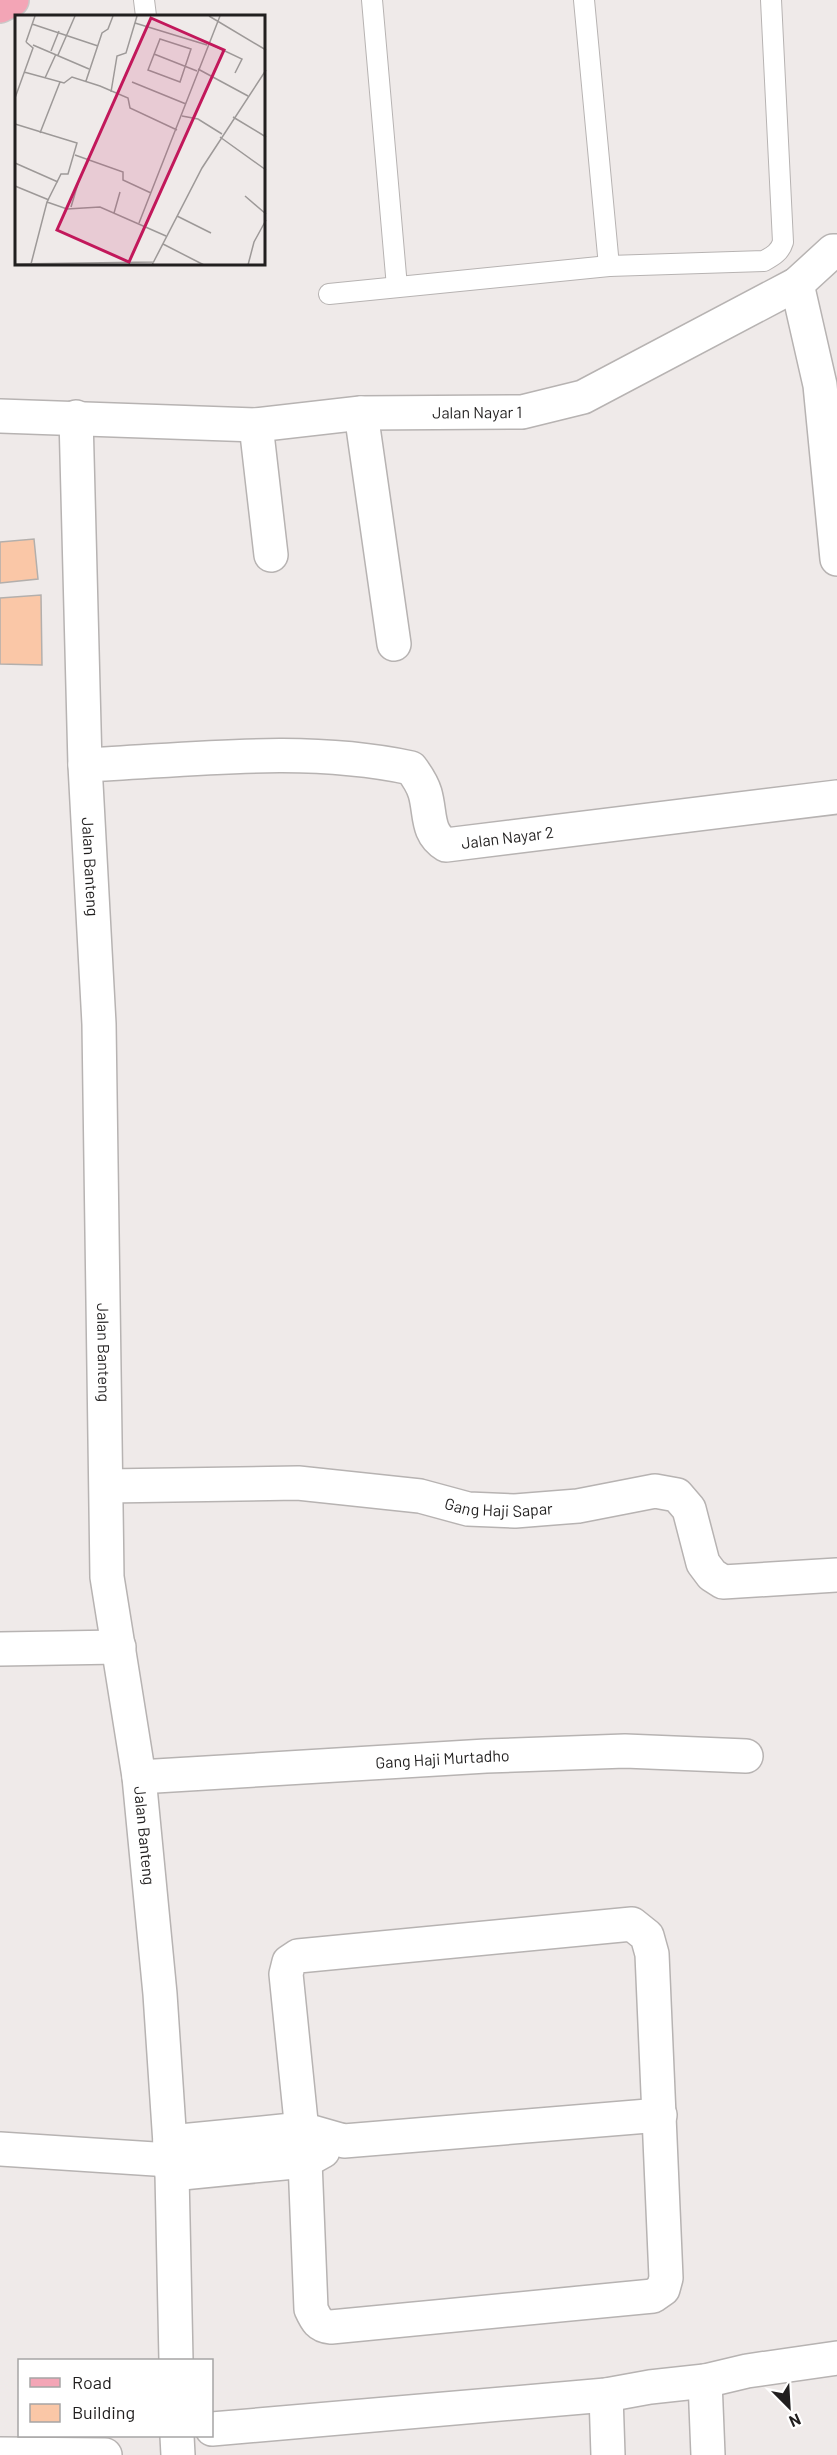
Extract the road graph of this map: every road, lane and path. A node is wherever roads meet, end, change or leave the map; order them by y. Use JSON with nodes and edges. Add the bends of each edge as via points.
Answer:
{"nodes":[{"id":1,"x":12,"y":0,"type":"edge"},
{"id":2,"x":144,"y":0,"type":"edge"},
{"id":3,"x":372,"y":0,"type":"edge"},
{"id":4,"x":584,"y":0,"type":"edge"},
{"id":5,"x":771,"y":0,"type":"edge"},
{"id":6,"x":0,"y":6,"type":"edge"},
{"id":7,"x":146,"y":15,"type":"edge"},
{"id":8,"x":837,"y":251,"type":"edge"},
{"id":9,"x":609,"y":266,"type":"junction"},
{"id":10,"x":797,"y":284,"type":"junction"},
{"id":11,"x":397,"y":287,"type":"junction"},
{"id":12,"x":329,"y":294,"type":"dead end"},
{"id":13,"x":361,"y":413,"type":"junction"},
{"id":14,"x":0,"y":416,"type":"edge"},
{"id":15,"x":76,"y":417,"type":"junction"},
{"id":16,"x":256,"y":425,"type":"junction"},
{"id":17,"x":271,"y":555,"type":"dead end"},
{"id":18,"x":837,"y":559,"type":"edge"},
{"id":19,"x":394,"y":644,"type":"dead end"},
{"id":20,"x":85,"y":765,"type":"junction"},
{"id":21,"x":837,"y":797,"type":"edge"},
{"id":22,"x":107,"y":1486,"type":"junction"},
{"id":23,"x":837,"y":1575,"type":"edge"},
{"id":24,"x":118,"y":1647,"type":"junction"},
{"id":25,"x":0,"y":1649,"type":"edge"},
{"id":26,"x":746,"y":1756,"type":"dead end"},
{"id":27,"x":139,"y":1777,"type":"junction"},
{"id":28,"x":660,"y":2115,"type":"junction"},
{"id":29,"x":302,"y":2129,"type":"junction"},
{"id":30,"x":344,"y":2140,"type":"junction"},
{"id":31,"x":0,"y":2149,"type":"edge"},
{"id":32,"x":171,"y":2159,"type":"junction"},
{"id":33,"x":305,"y":2161,"type":"junction"},
{"id":34,"x":837,"y":2358,"type":"edge"},
{"id":35,"x":176,"y":2359,"type":"edge"},
{"id":36,"x":705,"y":2382,"type":"junction"},
{"id":37,"x":606,"y":2396,"type":"junction"},
{"id":38,"x":213,"y":2429,"type":"edge"},
{"id":39,"x":177,"y":2437,"type":"edge"},
{"id":40,"x":0,"y":2454,"type":"edge"},
{"id":41,"x":105,"y":2455,"type":"edge"},
{"id":42,"x":178,"y":2455,"type":"edge"},
{"id":43,"x":608,"y":2455,"type":"edge"},
{"id":44,"x":708,"y":2455,"type":"edge"}],
"edges":[{"from":1,"to":6,"type":"main road"},
{"from":2,"to":7,"type":"lane"},
{"from":3,"to":11,"type":"lane"},
{"from":4,"to":9,"type":"lane"},
{"from":5,"to":9,"type":"lane","via":[[781,249],[764,261]]},
{"from":8,"to":10,"type":"street","name":"Jalan Nayar 1"},
{"from":9,"to":11,"type":"lane"},
{"from":10,"to":13,"type":"street","name":"Jalan Nayar 1","via":[[583,397],[522,412]]},
{"from":10,"to":18,"type":"street","via":[[820,385]]},
{"from":11,"to":12,"type":"lane"},
{"from":13,"to":16,"type":"street","name":"Jalan Nayar 1"},
{"from":13,"to":19,"type":"street"},
{"from":14,"to":15,"type":"street"},
{"from":15,"to":16,"type":"street","name":"Jalan Nayar 1"},
{"from":15,"to":20,"type":"street","name":"Jalan Banteng"},
{"from":16,"to":17,"type":"street"},
{"from":20,"to":21,"type":"street","name":"Jalan Nayar 2","via":[[293,754],[377,760],[411,768],[426,795],[430,826],[438,840],[447,845]]},
{"from":20,"to":22,"type":"street","name":"Jalan Banteng","via":[[99,1024]]},
{"from":22,"to":23,"type":"street","name":"Gang Haji Sapar","via":[[298,1483],[420,1496],[468,1509],[515,1511],[578,1506],[655,1491],[677,1496],[689,1509],[703,1563],[723,1582]]},
{"from":22,"to":24,"type":"street","name":"Jalan Banteng","via":[[108,1577]]},
{"from":24,"to":25,"type":"street"},
{"from":24,"to":27,"type":"street","name":"Jalan Banteng"},
{"from":26,"to":27,"type":"street","name":"Gang Haji Murtadho","via":[[625,1751],[497,1755]]},
{"from":27,"to":32,"type":"street","name":"Jalan Banteng"},
{"from":28,"to":29,"type":"street","via":[[652,1954],[647,1936],[632,1924],[298,1956],[289,1962],[286,1974]]},
{"from":28,"to":30,"type":"street"},
{"from":28,"to":33,"type":"street","via":[[666,2278],[663,2289],[653,2296],[322,2326],[311,2309]]},
{"from":29,"to":30,"type":"street"},
{"from":29,"to":32,"type":"street"},
{"from":29,"to":33,"type":"street"},
{"from":30,"to":33,"type":"street"},
{"from":31,"to":32,"type":"street"},
{"from":32,"to":33,"type":"street"},
{"from":32,"to":35,"type":"street","name":"Jalan Banteng"},
{"from":34,"to":36,"type":"street","via":[[747,2371]]},
{"from":36,"to":37,"type":"street"},
{"from":36,"to":44,"type":"street"},
{"from":37,"to":38,"type":"street"},
{"from":37,"to":43,"type":"street"},
{"from":39,"to":42,"type":"street"},
{"from":40,"to":41,"type":"street"}]}
